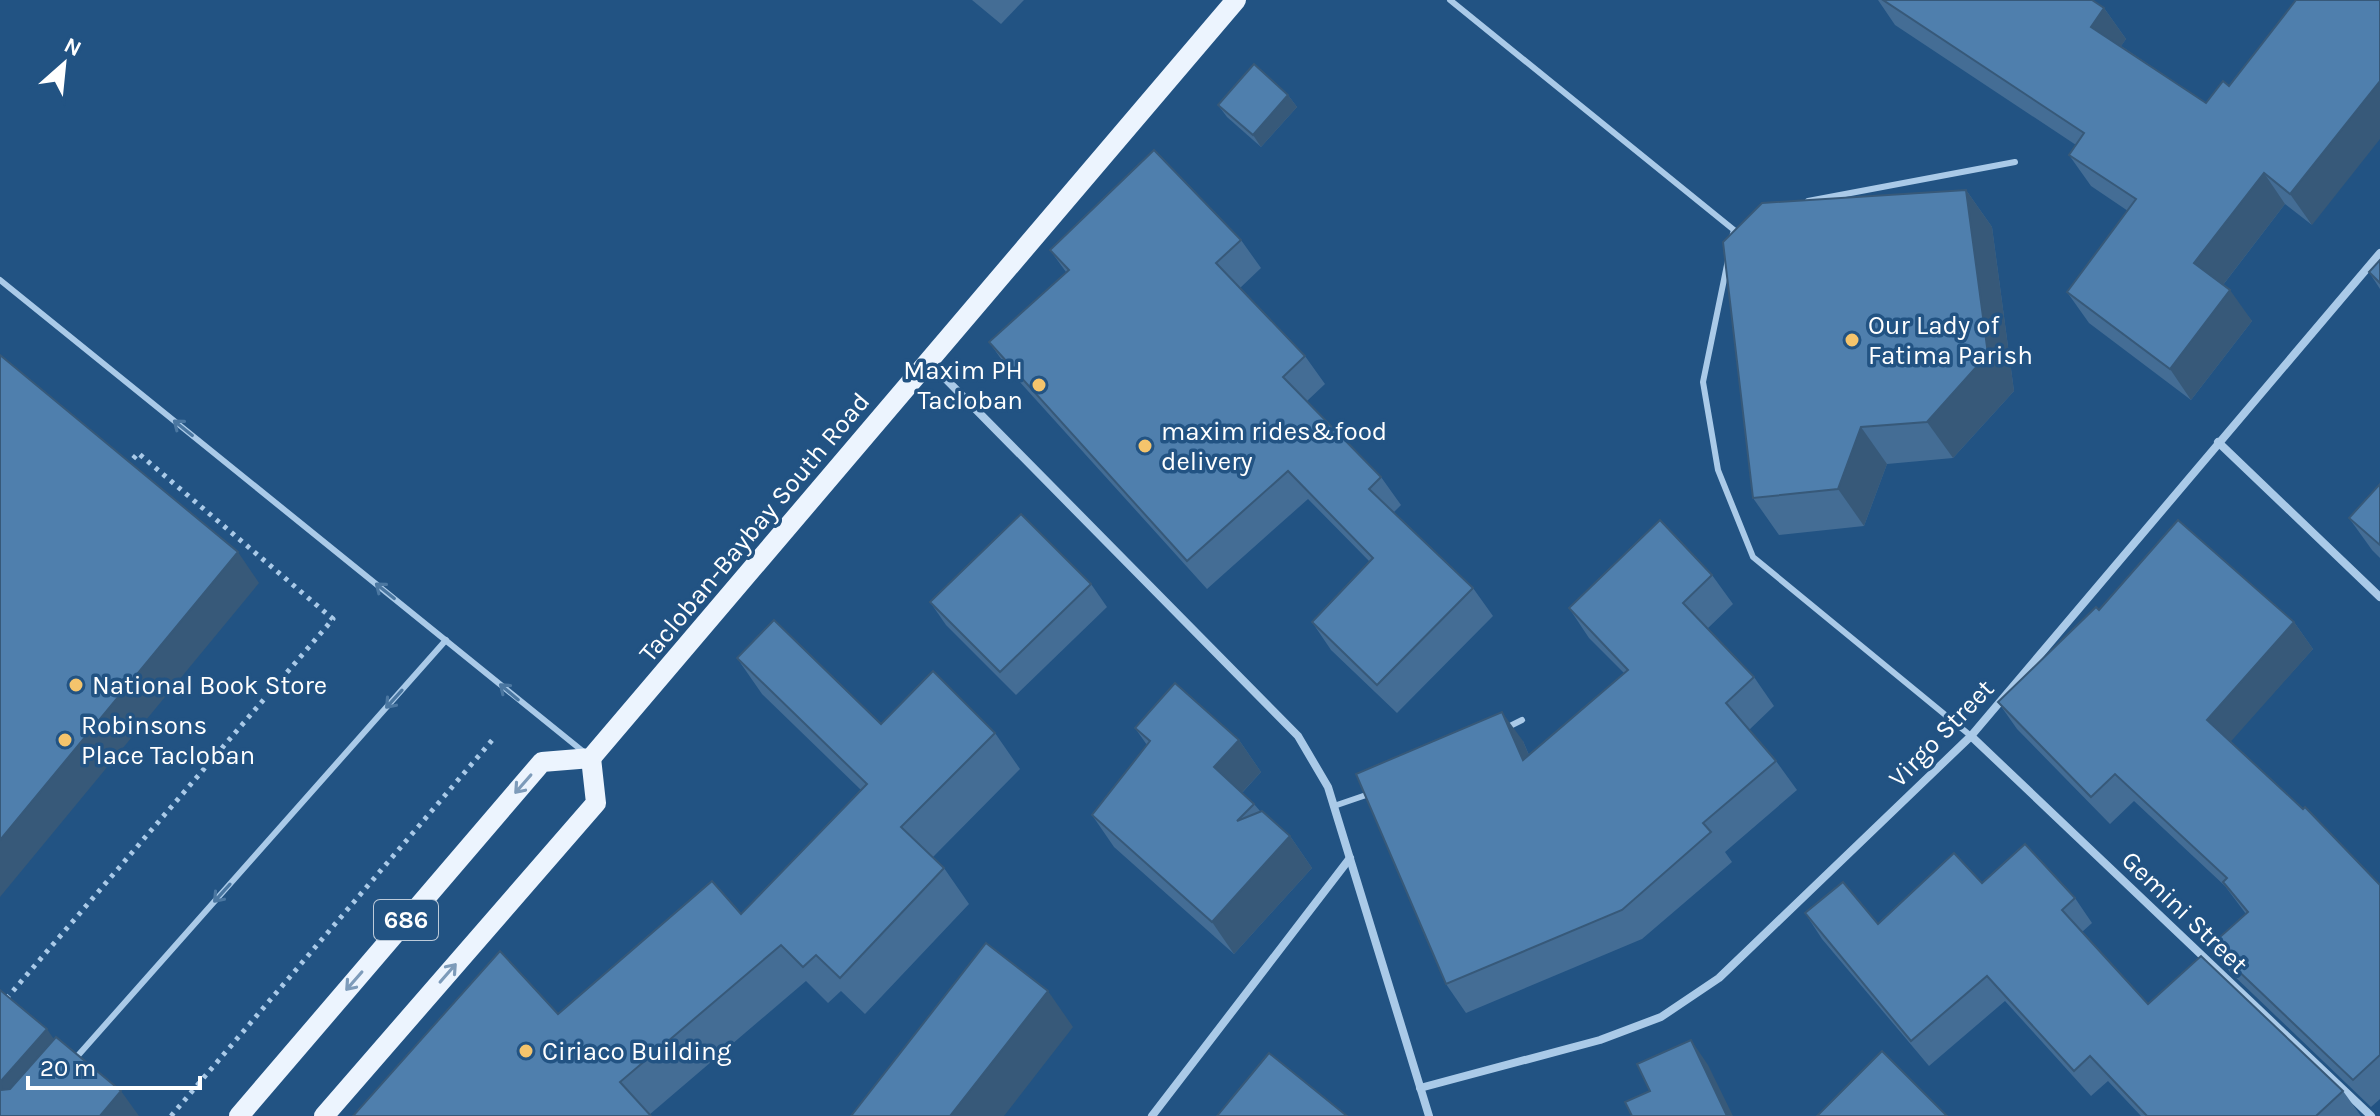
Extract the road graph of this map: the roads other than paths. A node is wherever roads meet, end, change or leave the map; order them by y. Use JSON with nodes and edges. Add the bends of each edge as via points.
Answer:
{"nodes":[{"id":1,"x":1236,"y":0,"type":"edge"},
{"id":2,"x":1450,"y":0,"type":"edge"},
{"id":3,"x":2015,"y":162,"type":"dead end"},
{"id":4,"x":1796,"y":205,"type":"edge"},
{"id":5,"x":1746,"y":225,"type":"edge"},
{"id":6,"x":1734,"y":230,"type":"junction"},
{"id":7,"x":2380,"y":253,"type":"edge"},
{"id":8,"x":0,"y":280,"type":"edge"},
{"id":9,"x":929,"y":362,"type":"junction"},
{"id":10,"x":2218,"y":442,"type":"junction"},
{"id":11,"x":2380,"y":597,"type":"edge"},
{"id":12,"x":446,"y":640,"type":"junction"},
{"id":13,"x":1522,"y":720,"type":"dead end"},
{"id":14,"x":1494,"y":734,"type":"edge"},
{"id":15,"x":1971,"y":736,"type":"junction"},
{"id":16,"x":591,"y":758,"type":"junction"},
{"id":17,"x":1383,"y":789,"type":"edge"},
{"id":18,"x":1334,"y":806,"type":"junction"},
{"id":19,"x":1350,"y":858,"type":"junction"},
{"id":20,"x":72,"y":1063,"type":"edge"},
{"id":21,"x":1420,"y":1088,"type":"junction"},
{"id":22,"x":239,"y":1116,"type":"edge"},
{"id":23,"x":324,"y":1116,"type":"edge"},
{"id":24,"x":1152,"y":1116,"type":"edge"},
{"id":25,"x":1429,"y":1116,"type":"edge"},
{"id":26,"x":2371,"y":1116,"type":"edge"}],
"edges":[{"from":1,"to":9,"type":"main road","name":"Tacloban-Baybay South Road"},
{"from":2,"to":6,"type":"lane"},
{"from":3,"to":4,"type":"lane"},
{"from":5,"to":6,"type":"lane"},
{"from":6,"to":15,"type":"lane","via":[[1703,382],[1718,470],[1753,557]]},
{"from":7,"to":10,"type":"street","name":"Virgo Street"},
{"from":12,"to":8,"type":"lane","one_way":true},
{"from":9,"to":16,"type":"main road","name":"Tacloban-Baybay South Road"},
{"from":9,"to":18,"type":"street","via":[[1298,736]]},
{"from":10,"to":11,"type":"street"},
{"from":10,"to":15,"type":"street","name":"Virgo Street"},
{"from":16,"to":12,"type":"lane","one_way":true},
{"from":12,"to":20,"type":"lane","one_way":true},
{"from":13,"to":14,"type":"lane"},
{"from":15,"to":21,"type":"street","name":"Virgo Street","via":[[1719,978],[1661,1017],[1600,1040]]},
{"from":15,"to":26,"type":"street","name":"Gemini Street"},
{"from":16,"to":22,"type":"main road","number":"686","one_way":true,"via":[[542,762]]},
{"from":23,"to":16,"type":"main road","number":"686","one_way":true,"via":[[596,803]]},
{"from":17,"to":18,"type":"lane"},
{"from":18,"to":19,"type":"street"},
{"from":19,"to":21,"type":"street"},
{"from":19,"to":24,"type":"street"},
{"from":21,"to":25,"type":"street"}]}
